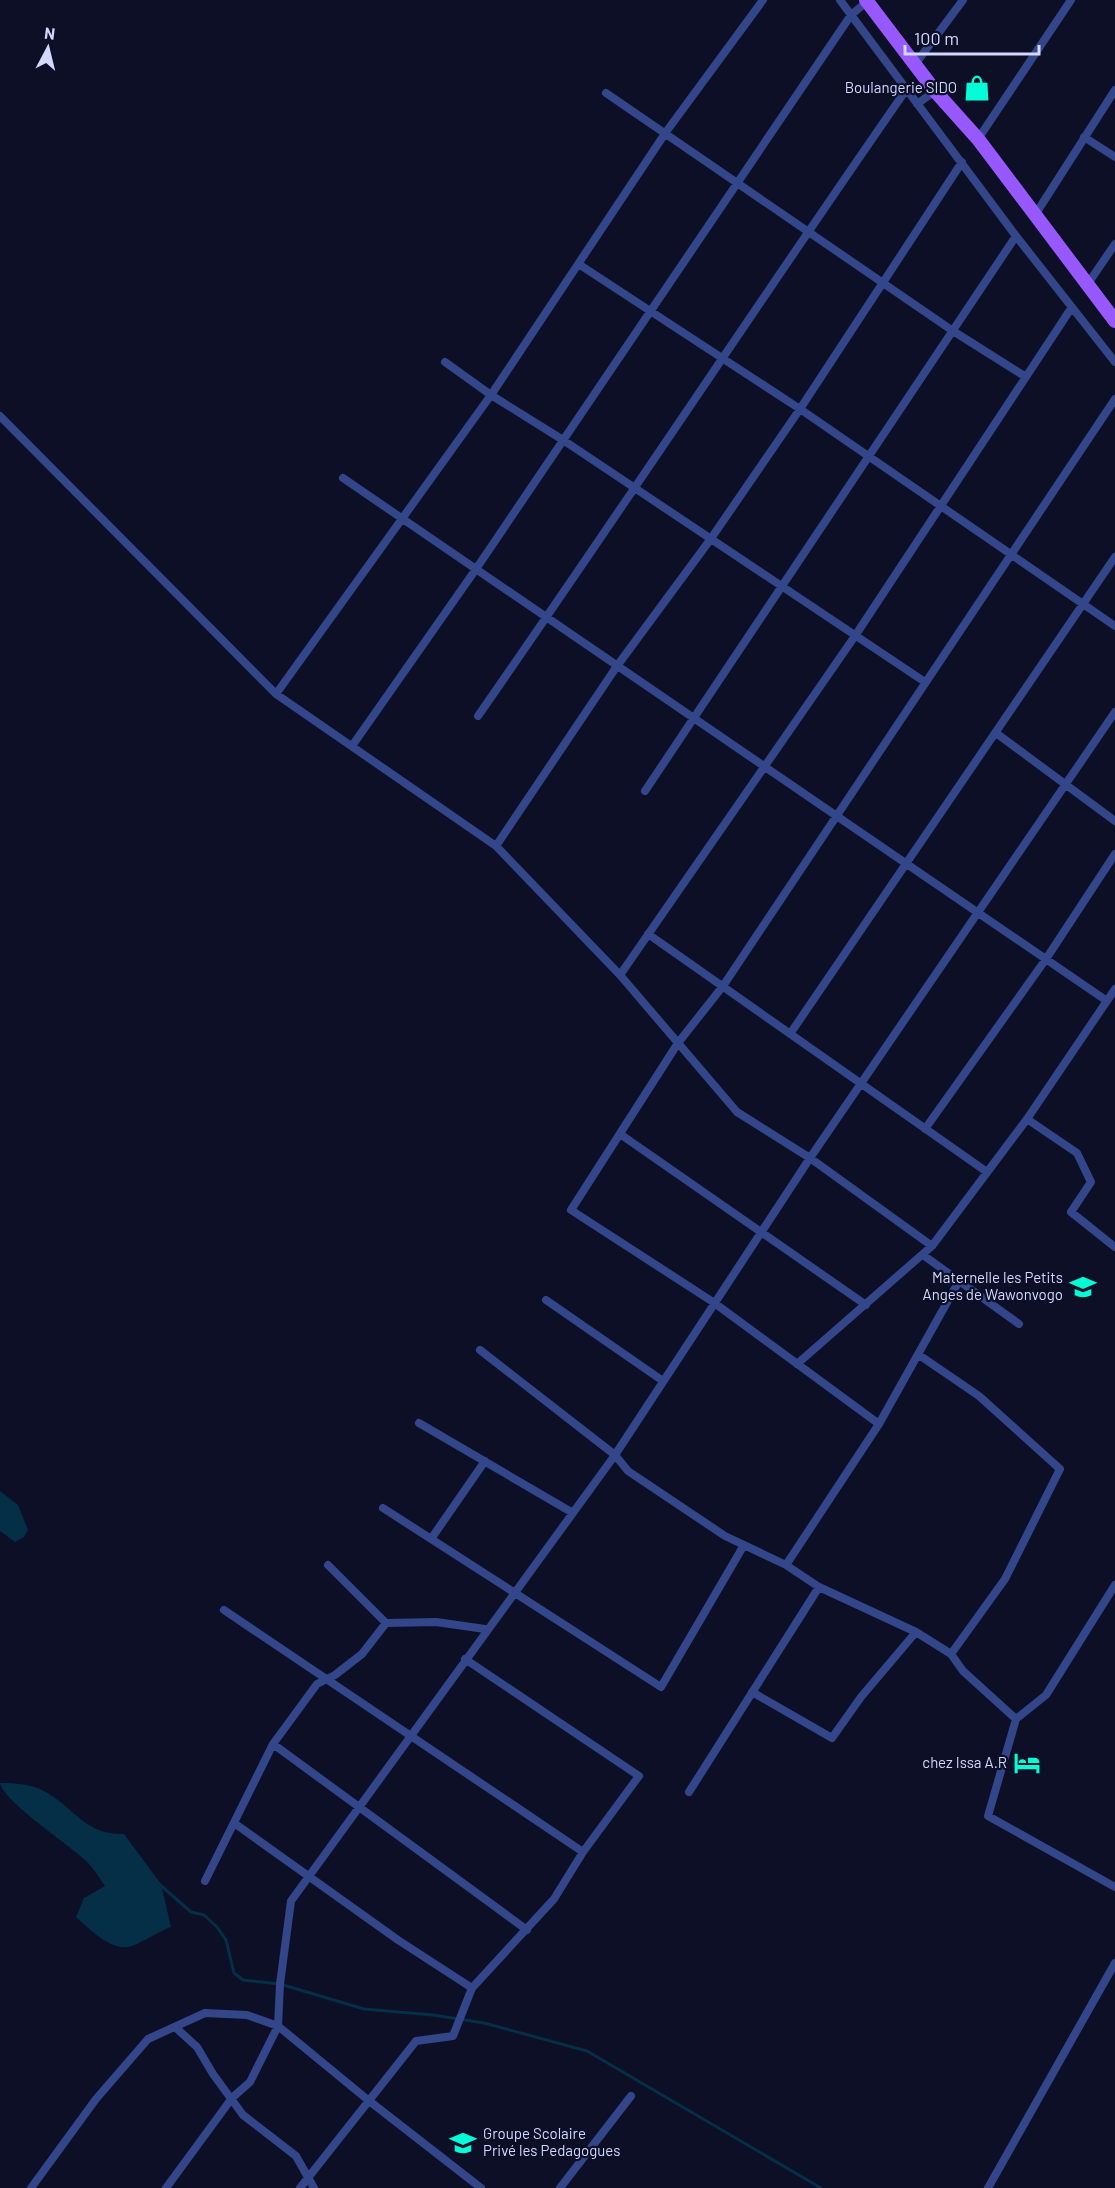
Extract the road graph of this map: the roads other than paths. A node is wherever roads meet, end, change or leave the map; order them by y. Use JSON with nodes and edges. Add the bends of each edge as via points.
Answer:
{"nodes":[{"id":1,"x":763,"y":0,"type":"edge"},
{"id":2,"x":840,"y":0,"type":"edge"},
{"id":3,"x":963,"y":0,"type":"edge"},
{"id":4,"x":1071,"y":0,"type":"edge"},
{"id":5,"x":868,"y":1,"type":"edge"},
{"id":6,"x":851,"y":15,"type":"junction"},
{"id":7,"x":916,"y":63,"type":"junction"},
{"id":8,"x":906,"y":90,"type":"junction"},
{"id":9,"x":1115,"y":90,"type":"edge"},
{"id":10,"x":936,"y":91,"type":"junction"},
{"id":11,"x":606,"y":93,"type":"dead end"},
{"id":12,"x":917,"y":104,"type":"junction"},
{"id":13,"x":666,"y":132,"type":"junction"},
{"id":14,"x":1084,"y":137,"type":"junction"},
{"id":15,"x":978,"y":139,"type":"junction"},
{"id":16,"x":1115,"y":157,"type":"edge"},
{"id":17,"x":962,"y":162,"type":"junction"},
{"id":18,"x":736,"y":183,"type":"junction"},
{"id":19,"x":1035,"y":216,"type":"junction"},
{"id":20,"x":807,"y":231,"type":"junction"},
{"id":21,"x":1016,"y":236,"type":"junction"},
{"id":22,"x":1115,"y":244,"type":"edge"},
{"id":23,"x":580,"y":265,"type":"junction"},
{"id":24,"x":883,"y":283,"type":"junction"},
{"id":25,"x":1087,"y":285,"type":"junction"},
{"id":26,"x":1072,"y":307,"type":"junction"},
{"id":27,"x":649,"y":312,"type":"junction"},
{"id":28,"x":1115,"y":321,"type":"edge"},
{"id":29,"x":952,"y":331,"type":"junction"},
{"id":30,"x":722,"y":359,"type":"junction"},
{"id":31,"x":445,"y":362,"type":"dead end"},
{"id":32,"x":1115,"y":362,"type":"edge"},
{"id":33,"x":1026,"y":377,"type":"junction"},
{"id":34,"x":491,"y":395,"type":"junction"},
{"id":35,"x":1115,"y":399,"type":"edge"},
{"id":36,"x":800,"y":409,"type":"junction"},
{"id":37,"x":0,"y":416,"type":"edge"},
{"id":38,"x":563,"y":440,"type":"junction"},
{"id":39,"x":868,"y":458,"type":"junction"},
{"id":40,"x":343,"y":478,"type":"dead end"},
{"id":41,"x":636,"y":489,"type":"junction"},
{"id":42,"x":940,"y":507,"type":"junction"},
{"id":43,"x":402,"y":520,"type":"junction"},
{"id":44,"x":710,"y":540,"type":"junction"},
{"id":45,"x":1010,"y":554,"type":"junction"},
{"id":46,"x":1115,"y":557,"type":"edge"},
{"id":47,"x":476,"y":569,"type":"junction"},
{"id":48,"x":782,"y":589,"type":"junction"},
{"id":49,"x":1084,"y":605,"type":"junction"},
{"id":50,"x":546,"y":618,"type":"junction"},
{"id":51,"x":1115,"y":626,"type":"edge"},
{"id":52,"x":855,"y":636,"type":"junction"},
{"id":53,"x":617,"y":666,"type":"junction"},
{"id":54,"x":925,"y":682,"type":"junction"},
{"id":55,"x":276,"y":694,"type":"junction"},
{"id":56,"x":1115,"y":712,"type":"edge"},
{"id":57,"x":478,"y":716,"type":"dead end"},
{"id":58,"x":694,"y":718,"type":"junction"},
{"id":59,"x":996,"y":733,"type":"junction"},
{"id":60,"x":352,"y":746,"type":"junction"},
{"id":61,"x":764,"y":766,"type":"junction"},
{"id":62,"x":1065,"y":786,"type":"junction"},
{"id":63,"x":645,"y":791,"type":"dead end"},
{"id":64,"x":835,"y":815,"type":"junction"},
{"id":65,"x":1115,"y":821,"type":"edge"},
{"id":66,"x":496,"y":846,"type":"junction"},
{"id":67,"x":1115,"y":854,"type":"edge"},
{"id":68,"x":906,"y":864,"type":"junction"},
{"id":69,"x":979,"y":913,"type":"junction"},
{"id":70,"x":648,"y":934,"type":"junction"},
{"id":71,"x":1046,"y":959,"type":"junction"},
{"id":72,"x":620,"y":975,"type":"junction"},
{"id":73,"x":723,"y":986,"type":"junction"},
{"id":74,"x":1115,"y":989,"type":"edge"},
{"id":75,"x":1107,"y":1001,"type":"junction"},
{"id":76,"x":790,"y":1034,"type":"junction"},
{"id":77,"x":678,"y":1043,"type":"junction"},
{"id":78,"x":862,"y":1085,"type":"junction"},
{"id":79,"x":1027,"y":1119,"type":"junction"},
{"id":80,"x":925,"y":1129,"type":"junction"},
{"id":81,"x":620,"y":1134,"type":"junction"},
{"id":82,"x":810,"y":1158,"type":"junction"},
{"id":83,"x":987,"y":1172,"type":"junction"},
{"id":84,"x":760,"y":1233,"type":"junction"},
{"id":85,"x":932,"y":1246,"type":"junction"},
{"id":86,"x":1115,"y":1246,"type":"edge"},
{"id":87,"x":923,"y":1255,"type":"junction"},
{"id":88,"x":959,"y":1281,"type":"junction"},
{"id":89,"x":546,"y":1300,"type":"dead end"},
{"id":90,"x":713,"y":1302,"type":"junction"},
{"id":91,"x":866,"y":1305,"type":"junction"},
{"id":92,"x":1019,"y":1324,"type":"dead end"},
{"id":93,"x":480,"y":1350,"type":"dead end"},
{"id":94,"x":919,"y":1355,"type":"junction"},
{"id":95,"x":797,"y":1364,"type":"junction"},
{"id":96,"x":663,"y":1381,"type":"junction"},
{"id":97,"x":419,"y":1423,"type":"dead end"},
{"id":98,"x":879,"y":1424,"type":"junction"},
{"id":99,"x":615,"y":1455,"type":"junction"},
{"id":100,"x":485,"y":1461,"type":"junction"},
{"id":101,"x":382,"y":1508,"type":"dead end"},
{"id":102,"x":573,"y":1513,"type":"junction"},
{"id":103,"x":431,"y":1539,"type":"junction"},
{"id":104,"x":744,"y":1545,"type":"junction"},
{"id":105,"x":328,"y":1565,"type":"dead end"},
{"id":106,"x":786,"y":1565,"type":"junction"},
{"id":107,"x":1115,"y":1585,"type":"edge"},
{"id":108,"x":819,"y":1587,"type":"junction"},
{"id":109,"x":514,"y":1593,"type":"junction"},
{"id":110,"x":224,"y":1610,"type":"dead end"},
{"id":111,"x":386,"y":1623,"type":"junction"},
{"id":112,"x":486,"y":1629,"type":"junction"},
{"id":113,"x":916,"y":1632,"type":"junction"},
{"id":114,"x":951,"y":1654,"type":"junction"},
{"id":115,"x":465,"y":1659,"type":"junction"},
{"id":116,"x":327,"y":1679,"type":"junction"},
{"id":117,"x":752,"y":1692,"type":"junction"},
{"id":118,"x":1016,"y":1719,"type":"junction"},
{"id":119,"x":411,"y":1734,"type":"junction"},
{"id":120,"x":273,"y":1744,"type":"junction"},
{"id":121,"x":689,"y":1792,"type":"dead end"},
{"id":122,"x":360,"y":1805,"type":"junction"},
{"id":123,"x":234,"y":1823,"type":"junction"},
{"id":124,"x":583,"y":1852,"type":"junction"},
{"id":125,"x":308,"y":1877,"type":"junction"},
{"id":126,"x":205,"y":1881,"type":"dead end"},
{"id":127,"x":1115,"y":1887,"type":"edge"},
{"id":128,"x":527,"y":1930,"type":"junction"},
{"id":129,"x":1115,"y":1963,"type":"edge"},
{"id":130,"x":472,"y":1988,"type":"junction"},
{"id":131,"x":278,"y":2026,"type":"junction"},
{"id":132,"x":175,"y":2028,"type":"junction"},
{"id":133,"x":631,"y":2096,"type":"dead end"},
{"id":134,"x":232,"y":2098,"type":"junction"},
{"id":135,"x":368,"y":2100,"type":"junction"},
{"id":136,"x":307,"y":2178,"type":"junction"},
{"id":137,"x":31,"y":2188,"type":"edge"},
{"id":138,"x":166,"y":2188,"type":"edge"},
{"id":139,"x":300,"y":2188,"type":"edge"},
{"id":140,"x":314,"y":2188,"type":"edge"},
{"id":141,"x":481,"y":2188,"type":"edge"},
{"id":142,"x":560,"y":2188,"type":"edge"},
{"id":143,"x":988,"y":2188,"type":"edge"}],
"edges":[{"from":1,"to":13,"type":"street"},
{"from":2,"to":6,"type":"street"},
{"from":3,"to":7,"type":"street"},
{"from":4,"to":15,"type":"street"},
{"from":5,"to":6,"type":"street"},
{"from":5,"to":7,"type":"main road"},
{"from":6,"to":8,"type":"street"},
{"from":6,"to":18,"type":"street"},
{"from":7,"to":10,"type":"main road"},
{"from":8,"to":12,"type":"street"},
{"from":8,"to":20,"type":"street"},
{"from":9,"to":14,"type":"street"},
{"from":10,"to":12,"type":"street"},
{"from":10,"to":15,"type":"main road"},
{"from":11,"to":13,"type":"street"},
{"from":12,"to":17,"type":"street"},
{"from":13,"to":18,"type":"street"},
{"from":13,"to":23,"type":"street"},
{"from":14,"to":16,"type":"street"},
{"from":14,"to":19,"type":"street"},
{"from":15,"to":19,"type":"main road"},
{"from":17,"to":21,"type":"street"},
{"from":17,"to":24,"type":"street"},
{"from":18,"to":20,"type":"street"},
{"from":18,"to":27,"type":"street"},
{"from":19,"to":25,"type":"main road"},
{"from":20,"to":24,"type":"street"},
{"from":20,"to":30,"type":"street"},
{"from":21,"to":26,"type":"street"},
{"from":21,"to":29,"type":"street"},
{"from":22,"to":25,"type":"street"},
{"from":23,"to":27,"type":"street"},
{"from":23,"to":34,"type":"street"},
{"from":24,"to":29,"type":"street"},
{"from":24,"to":36,"type":"street"},
{"from":25,"to":28,"type":"main road"},
{"from":26,"to":32,"type":"street"},
{"from":26,"to":33,"type":"street"},
{"from":27,"to":30,"type":"street"},
{"from":27,"to":38,"type":"street"},
{"from":29,"to":33,"type":"street"},
{"from":29,"to":39,"type":"street"},
{"from":30,"to":36,"type":"street"},
{"from":30,"to":41,"type":"street"},
{"from":31,"to":34,"type":"street"},
{"from":33,"to":42,"type":"street"},
{"from":34,"to":38,"type":"street"},
{"from":34,"to":43,"type":"street"},
{"from":35,"to":45,"type":"street"},
{"from":36,"to":39,"type":"street"},
{"from":36,"to":44,"type":"street"},
{"from":37,"to":55,"type":"street"},
{"from":38,"to":41,"type":"street"},
{"from":38,"to":47,"type":"street"},
{"from":39,"to":42,"type":"street"},
{"from":39,"to":48,"type":"street"},
{"from":40,"to":43,"type":"street"},
{"from":41,"to":44,"type":"street"},
{"from":41,"to":50,"type":"street"},
{"from":42,"to":45,"type":"street"},
{"from":42,"to":52,"type":"street"},
{"from":43,"to":47,"type":"street"},
{"from":43,"to":55,"type":"street"},
{"from":44,"to":48,"type":"street"},
{"from":44,"to":53,"type":"street"},
{"from":45,"to":49,"type":"street"},
{"from":45,"to":54,"type":"street"},
{"from":46,"to":49,"type":"street"},
{"from":47,"to":50,"type":"street"},
{"from":47,"to":60,"type":"street"},
{"from":48,"to":52,"type":"street"},
{"from":48,"to":58,"type":"street"},
{"from":49,"to":51,"type":"street"},
{"from":49,"to":59,"type":"street"},
{"from":50,"to":53,"type":"street"},
{"from":50,"to":57,"type":"street"},
{"from":52,"to":54,"type":"street"},
{"from":52,"to":61,"type":"street"},
{"from":53,"to":58,"type":"street"},
{"from":53,"to":66,"type":"street"},
{"from":54,"to":64,"type":"street"},
{"from":55,"to":60,"type":"street"},
{"from":56,"to":62,"type":"street"},
{"from":58,"to":61,"type":"street"},
{"from":58,"to":63,"type":"street"},
{"from":59,"to":62,"type":"street"},
{"from":59,"to":68,"type":"street"},
{"from":60,"to":66,"type":"street"},
{"from":61,"to":64,"type":"street"},
{"from":61,"to":70,"type":"street"},
{"from":62,"to":65,"type":"street"},
{"from":62,"to":69,"type":"street"},
{"from":64,"to":68,"type":"street"},
{"from":64,"to":73,"type":"street"},
{"from":66,"to":72,"type":"street"},
{"from":67,"to":71,"type":"street"},
{"from":68,"to":69,"type":"street"},
{"from":68,"to":76,"type":"street"},
{"from":69,"to":71,"type":"street"},
{"from":69,"to":78,"type":"street"},
{"from":70,"to":72,"type":"street"},
{"from":70,"to":73,"type":"street"},
{"from":71,"to":75,"type":"street"},
{"from":71,"to":80,"type":"street"},
{"from":72,"to":77,"type":"street"},
{"from":73,"to":76,"type":"street"},
{"from":73,"to":77,"type":"street"},
{"from":74,"to":75,"type":"street"},
{"from":75,"to":79,"type":"street"},
{"from":76,"to":78,"type":"street"},
{"from":77,"to":81,"type":"street"},
{"from":77,"to":82,"type":"street","via":[[737,1112]]},
{"from":78,"to":80,"type":"street"},
{"from":78,"to":82,"type":"street"},
{"from":79,"to":83,"type":"street"},
{"from":79,"to":86,"type":"street","via":[[1077,1153],[1091,1182],[1071,1212]]},
{"from":80,"to":83,"type":"street"},
{"from":81,"to":84,"type":"street"},
{"from":81,"to":90,"type":"street","via":[[571,1210]]},
{"from":82,"to":84,"type":"street"},
{"from":82,"to":85,"type":"street"},
{"from":83,"to":85,"type":"street"},
{"from":84,"to":90,"type":"street"},
{"from":84,"to":91,"type":"street"},
{"from":85,"to":87,"type":"street"},
{"from":87,"to":88,"type":"street"},
{"from":87,"to":91,"type":"street"},
{"from":88,"to":92,"type":"street"},
{"from":88,"to":94,"type":"street"},
{"from":89,"to":96,"type":"street"},
{"from":90,"to":95,"type":"street"},
{"from":90,"to":96,"type":"street"},
{"from":91,"to":95,"type":"street"},
{"from":93,"to":99,"type":"street"},
{"from":94,"to":98,"type":"street"},
{"from":94,"to":114,"type":"street","via":[[980,1396],[1060,1469],[1005,1579]]},
{"from":95,"to":98,"type":"street"},
{"from":96,"to":99,"type":"street"},
{"from":97,"to":100,"type":"street"},
{"from":98,"to":106,"type":"street"},
{"from":99,"to":102,"type":"street"},
{"from":99,"to":104,"type":"street","via":[[628,1471]]},
{"from":100,"to":102,"type":"street"},
{"from":100,"to":103,"type":"street"},
{"from":101,"to":103,"type":"street"},
{"from":102,"to":109,"type":"street"},
{"from":103,"to":109,"type":"street"},
{"from":104,"to":106,"type":"street"},
{"from":104,"to":109,"type":"street","via":[[661,1687]]},
{"from":105,"to":111,"type":"street"},
{"from":106,"to":108,"type":"street"},
{"from":107,"to":118,"type":"street","via":[[1046,1695]]},
{"from":108,"to":113,"type":"street"},
{"from":108,"to":117,"type":"street"},
{"from":109,"to":112,"type":"street"},
{"from":110,"to":116,"type":"street"},
{"from":111,"to":112,"type":"street","via":[[436,1622]]},
{"from":111,"to":116,"type":"street","via":[[362,1654]]},
{"from":112,"to":115,"type":"street"},
{"from":113,"to":114,"type":"street"},
{"from":113,"to":117,"type":"street","via":[[832,1738]]},
{"from":114,"to":118,"type":"street","via":[[963,1671]]},
{"from":115,"to":119,"type":"street"},
{"from":115,"to":124,"type":"street","via":[[639,1776]]},
{"from":116,"to":119,"type":"street"},
{"from":116,"to":120,"type":"street","via":[[317,1684]]},
{"from":117,"to":121,"type":"street"},
{"from":118,"to":127,"type":"street","via":[[988,1816]]},
{"from":119,"to":122,"type":"street"},
{"from":119,"to":124,"type":"street"},
{"from":120,"to":122,"type":"street"},
{"from":120,"to":123,"type":"street"},
{"from":122,"to":125,"type":"street"},
{"from":122,"to":128,"type":"street"},
{"from":123,"to":125,"type":"street"},
{"from":123,"to":126,"type":"street"},
{"from":124,"to":128,"type":"street","via":[[554,1899]]},
{"from":125,"to":130,"type":"street"},
{"from":125,"to":131,"type":"street","via":[[291,1901]]},
{"from":128,"to":130,"type":"street"},
{"from":129,"to":143,"type":"street"},
{"from":130,"to":135,"type":"street","via":[[453,2036],[416,2041]]},
{"from":131,"to":132,"type":"street","via":[[247,2015],[205,2013]]},
{"from":131,"to":134,"type":"street","via":[[250,2082]]},
{"from":131,"to":135,"type":"street"},
{"from":132,"to":134,"type":"street","via":[[197,2047]]},
{"from":132,"to":137,"type":"street","via":[[148,2039],[96,2099]]},
{"from":133,"to":142,"type":"street"},
{"from":134,"to":136,"type":"street","via":[[243,2115],[296,2156]]},
{"from":134,"to":138,"type":"street"},
{"from":135,"to":136,"type":"street"},
{"from":135,"to":141,"type":"street"},
{"from":136,"to":139,"type":"street"},
{"from":136,"to":140,"type":"street"}]}
